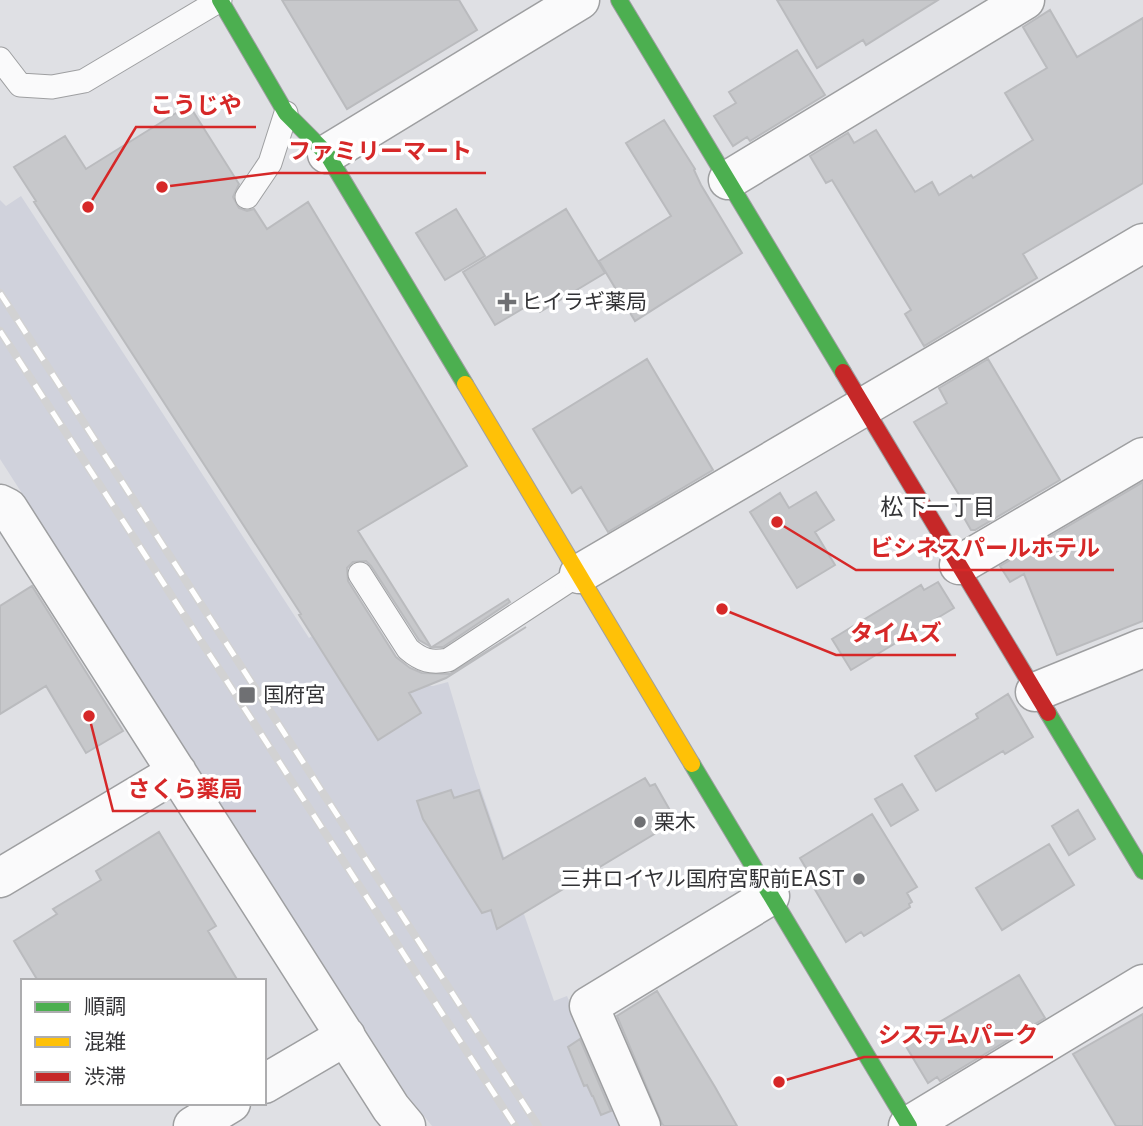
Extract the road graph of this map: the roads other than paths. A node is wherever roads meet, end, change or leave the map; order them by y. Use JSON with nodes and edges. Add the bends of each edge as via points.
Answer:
{"nodes":[{"id":1,"x":220,"y":0,"type":"edge"},
{"id":2,"x":580,"y":0,"type":"edge"},
{"id":3,"x":619,"y":0,"type":"edge"},
{"id":4,"x":1025,"y":0,"type":"edge"},
{"id":5,"x":0,"y":59,"type":"edge"},
{"id":6,"x":286,"y":113,"type":"junction"},
{"id":7,"x":327,"y":154,"type":"junction"},
{"id":8,"x":728,"y":180,"type":"junction"},
{"id":9,"x":247,"y":197,"type":"dead end"},
{"id":10,"x":1143,"y":243,"type":"edge"},
{"id":11,"x":864,"y":407,"type":"junction"},
{"id":12,"x":1143,"y":457,"type":"edge"},
{"id":13,"x":0,"y":504,"type":"edge"},
{"id":14,"x":959,"y":565,"type":"junction"},
{"id":15,"x":360,"y":573,"type":"dead end"},
{"id":16,"x":579,"y":575,"type":"junction"},
{"id":17,"x":1143,"y":648,"type":"edge"},
{"id":18,"x":1035,"y":692,"type":"junction"},
{"id":19,"x":177,"y":772,"type":"junction"},
{"id":20,"x":1143,"y":872,"type":"edge"},
{"id":21,"x":0,"y":878,"type":"edge"},
{"id":22,"x":771,"y":895,"type":"junction"},
{"id":23,"x":1143,"y":984,"type":"edge"},
{"id":24,"x":346,"y":1036,"type":"junction"},
{"id":25,"x":266,"y":1083,"type":"edge"},
{"id":26,"x":228,"y":1105,"type":"edge"},
{"id":27,"x":193,"y":1126,"type":"edge"},
{"id":28,"x":406,"y":1126,"type":"edge"},
{"id":29,"x":641,"y":1126,"type":"edge"},
{"id":30,"x":909,"y":1126,"type":"edge"}],
"edges":[{"from":1,"to":5,"type":"lane","via":[[83,81],[51,87],[20,85]]},
{"from":1,"to":6,"type":"street"},
{"from":2,"to":7,"type":"street"},
{"from":3,"to":8,"type":"street"},
{"from":4,"to":8,"type":"street"},
{"from":6,"to":7,"type":"street"},
{"from":6,"to":9,"type":"lane","via":[[270,163]]},
{"from":7,"to":16,"type":"street"},
{"from":8,"to":11,"type":"street"},
{"from":10,"to":11,"type":"street"},
{"from":11,"to":14,"type":"street"},
{"from":11,"to":16,"type":"street"},
{"from":12,"to":14,"type":"street"},
{"from":13,"to":19,"type":"street","via":[[8,508]]},
{"from":14,"to":18,"type":"street"},
{"from":15,"to":16,"type":"lane","via":[[408,649],[433,663],[448,660]]},
{"from":16,"to":22,"type":"street"},
{"from":17,"to":18,"type":"street"},
{"from":18,"to":20,"type":"street"},
{"from":19,"to":21,"type":"street"},
{"from":19,"to":24,"type":"street"},
{"from":22,"to":29,"type":"street","via":[[589,1006]]},
{"from":22,"to":30,"type":"street"},
{"from":23,"to":30,"type":"street"},
{"from":24,"to":25,"type":"street"},
{"from":24,"to":28,"type":"street"},
{"from":26,"to":27,"type":"street"}]}
